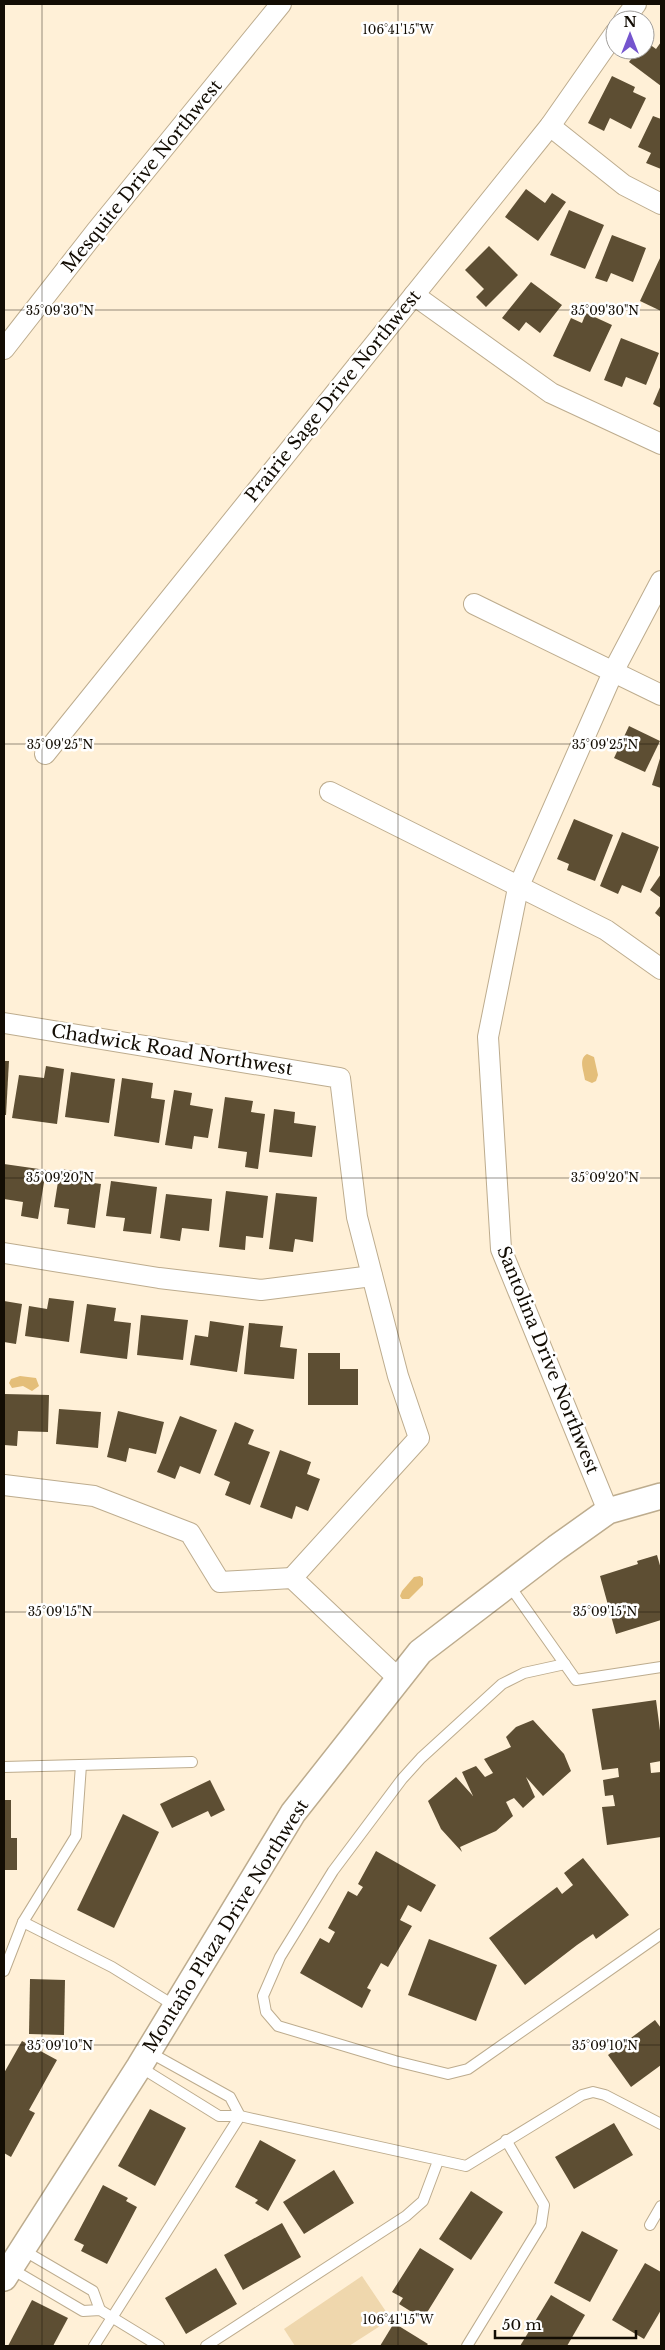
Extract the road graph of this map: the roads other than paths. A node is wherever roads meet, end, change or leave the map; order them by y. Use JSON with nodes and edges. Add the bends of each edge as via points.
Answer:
{"nodes":[{"id":1,"x":281,"y":4,"type":"edge"},
{"id":2,"x":605,"y":47,"type":"edge"},
{"id":3,"x":550,"y":126,"type":"junction"},
{"id":4,"x":661,"y":204,"type":"edge"},
{"id":5,"x":414,"y":295,"type":"junction"},
{"id":6,"x":4,"y":349,"type":"edge"},
{"id":7,"x":661,"y":444,"type":"edge"},
{"id":8,"x":661,"y":581,"type":"edge"},
{"id":9,"x":474,"y":604,"type":"dead end"},
{"id":10,"x":614,"y":670,"type":"junction"},
{"id":11,"x":661,"y":695,"type":"edge"},
{"id":12,"x":45,"y":754,"type":"dead end"},
{"id":13,"x":330,"y":792,"type":"dead end"},
{"id":14,"x":518,"y":888,"type":"junction"},
{"id":15,"x":661,"y":969,"type":"edge"},
{"id":16,"x":4,"y":1023,"type":"edge"},
{"id":17,"x":4,"y":1253,"type":"edge"},
{"id":18,"x":372,"y":1276,"type":"junction"},
{"id":19,"x":4,"y":1485,"type":"edge"},
{"id":20,"x":661,"y":1496,"type":"edge"},
{"id":21,"x":608,"y":1511,"type":"junction"},
{"id":22,"x":292,"y":1578,"type":"junction"},
{"id":23,"x":509,"y":1584,"type":"junction"},
{"id":24,"x":565,"y":1664,"type":"junction"},
{"id":25,"x":661,"y":1667,"type":"edge"},
{"id":26,"x":399,"y":1679,"type":"junction"},
{"id":27,"x":192,"y":1762,"type":"dead end"},
{"id":28,"x":81,"y":1765,"type":"junction"},
{"id":29,"x":4,"y":1767,"type":"edge"},
{"id":30,"x":23,"y":1922,"type":"junction"},
{"id":31,"x":661,"y":1934,"type":"edge"},
{"id":32,"x":4,"y":1970,"type":"edge"},
{"id":33,"x":176,"y":2006,"type":"junction"},
{"id":34,"x":144,"y":2059,"type":"junction"},
{"id":35,"x":240,"y":2116,"type":"junction"},
{"id":36,"x":661,"y":2124,"type":"edge"},
{"id":37,"x":506,"y":2140,"type":"junction"},
{"id":38,"x":438,"y":2161,"type":"junction"},
{"id":39,"x":661,"y":2206,"type":"edge"},
{"id":40,"x":650,"y":2225,"type":"dead end"},
{"id":41,"x":12,"y":2265,"type":"edge"},
{"id":42,"x":100,"y":2310,"type":"junction"},
{"id":43,"x":112,"y":2317,"type":"junction"},
{"id":44,"x":94,"y":2346,"type":"edge"},
{"id":45,"x":159,"y":2346,"type":"edge"},
{"id":46,"x":206,"y":2346,"type":"edge"},
{"id":47,"x":467,"y":2346,"type":"edge"}],
"edges":[{"from":1,"to":6,"type":"street","name":"Mesquite Drive Northwest","via":[[96,230]]},
{"from":2,"to":3,"type":"street","name":"Prairie Sage Drive Northwest"},
{"from":3,"to":4,"type":"street","via":[[624,185]]},
{"from":3,"to":5,"type":"street","name":"Prairie Sage Drive Northwest"},
{"from":5,"to":7,"type":"street","via":[[551,393]]},
{"from":5,"to":12,"type":"street","name":"Prairie Sage Drive Northwest"},
{"from":8,"to":10,"type":"street","name":"Santolina Drive Northwest"},
{"from":9,"to":10,"type":"street"},
{"from":10,"to":11,"type":"street"},
{"from":10,"to":14,"type":"street","name":"Santolina Drive Northwest"},
{"from":13,"to":14,"type":"street"},
{"from":14,"to":15,"type":"street","via":[[606,930]]},
{"from":14,"to":21,"type":"street","name":"Santolina Drive Northwest","via":[[488,1037],[501,1249]]},
{"from":16,"to":18,"type":"street","name":"Chadwick Road Northwest","via":[[340,1078],[357,1218]]},
{"from":17,"to":18,"type":"street","via":[[159,1278],[261,1290]]},
{"from":18,"to":22,"type":"street","via":[[398,1376],[419,1438]]},
{"from":19,"to":22,"type":"street","via":[[94,1496],[190,1533],[220,1582]]},
{"from":20,"to":21,"type":"street","name":"Montaño Plaza Drive Northwest"},
{"from":21,"to":23,"type":"street","name":"Montaño Plaza Drive Northwest"},
{"from":22,"to":26,"type":"street"},
{"from":23,"to":24,"type":"lane"},
{"from":23,"to":26,"type":"street","name":"Montaño Plaza Drive Northwest","via":[[420,1652]]},
{"from":24,"to":25,"type":"lane","via":[[576,1680]]},
{"from":24,"to":31,"type":"lane","via":[[524,1672],[502,1684],[402,1779],[333,1871],[280,1957],[263,1996],[266,2012],[278,2026],[448,2074],[468,2068]]},
{"from":26,"to":33,"type":"street","name":"Montaño Plaza Drive Northwest","via":[[293,1813]]},
{"from":27,"to":28,"type":"lane"},
{"from":28,"to":29,"type":"lane"},
{"from":28,"to":30,"type":"lane","via":[[76,1836]]},
{"from":30,"to":32,"type":"lane"},
{"from":30,"to":33,"type":"lane","via":[[112,1967]]},
{"from":33,"to":34,"type":"street","name":"Montaño Plaza Drive Northwest"},
{"from":34,"to":35,"type":"lane","via":[[219,2116]]},
{"from":34,"to":35,"type":"lane","via":[[230,2097]]},
{"from":34,"to":41,"type":"street","name":"Montaño Plaza Drive Northwest"},
{"from":35,"to":38,"type":"lane"},
{"from":35,"to":43,"type":"lane"},
{"from":36,"to":37,"type":"lane","via":[[593,2092],[582,2095]]},
{"from":37,"to":38,"type":"lane","via":[[466,2166]]},
{"from":37,"to":47,"type":"lane","via":[[544,2205],[543,2215]]},
{"from":38,"to":46,"type":"lane","via":[[423,2201],[406,2216]]},
{"from":39,"to":40,"type":"lane"},
{"from":41,"to":42,"type":"lane","via":[[83,2311]]},
{"from":41,"to":42,"type":"lane","via":[[93,2291]]},
{"from":42,"to":43,"type":"lane"},
{"from":43,"to":44,"type":"lane"},
{"from":43,"to":45,"type":"lane"}]}
